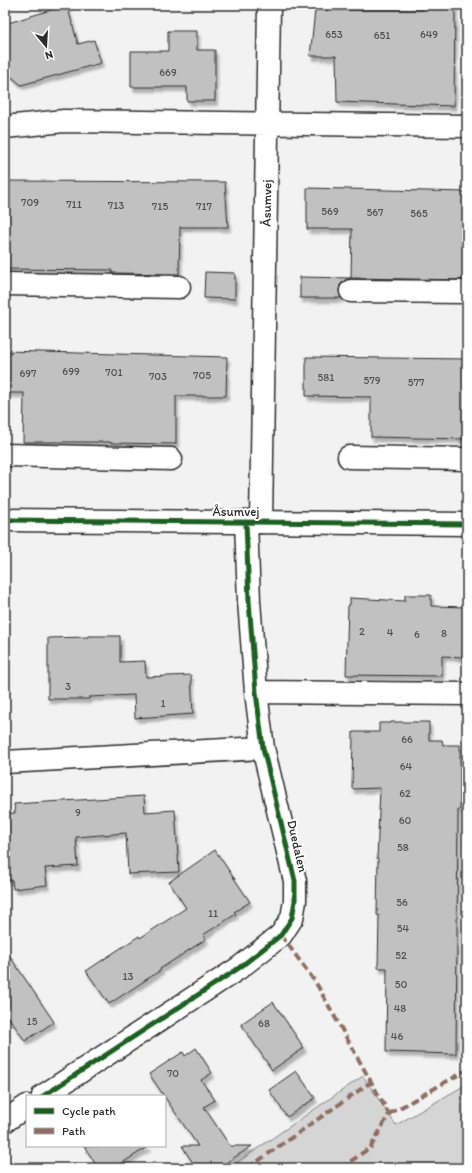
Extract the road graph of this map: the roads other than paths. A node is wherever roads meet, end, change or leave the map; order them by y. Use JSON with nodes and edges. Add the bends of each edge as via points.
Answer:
{"nodes":[{"id":1,"x":269,"y":5,"type":"edge"},
{"id":2,"x":267,"y":123,"type":"junction"},
{"id":3,"x":467,"y":126,"type":"edge"},
{"id":4,"x":5,"y":127,"type":"edge"},
{"id":5,"x":5,"y":284,"type":"edge"},
{"id":6,"x":179,"y":286,"type":"dead end"},
{"id":7,"x":351,"y":290,"type":"dead end"},
{"id":8,"x":467,"y":292,"type":"edge"},
{"id":9,"x":5,"y":455,"type":"edge"},
{"id":10,"x":349,"y":457,"type":"dead end"},
{"id":11,"x":171,"y":459,"type":"dead end"},
{"id":12,"x":467,"y":459,"type":"edge"},
{"id":13,"x":5,"y":520,"type":"edge"},
{"id":14,"x":253,"y":522,"type":"junction"},
{"id":15,"x":467,"y":524,"type":"edge"},
{"id":16,"x":256,"y":692,"type":"junction"},
{"id":17,"x":467,"y":694,"type":"edge"},
{"id":18,"x":263,"y":748,"type":"junction"},
{"id":19,"x":5,"y":762,"type":"edge"},
{"id":20,"x":45,"y":1095,"type":"edge"},
{"id":21,"x":26,"y":1107,"type":"edge"},
{"id":22,"x":5,"y":1121,"type":"edge"}],
"edges":[{"from":1,"to":2,"type":"street","name":"Åsumvej"},
{"from":2,"to":3,"type":"street"},
{"from":2,"to":4,"type":"street","via":[[64,121]]},
{"from":2,"to":14,"type":"street","name":"Åsumvej"},
{"from":5,"to":6,"type":"street"},
{"from":7,"to":8,"type":"street"},
{"from":9,"to":11,"type":"street"},
{"from":10,"to":12,"type":"street"},
{"from":13,"to":14,"type":"street","name":"Åsumvej"},
{"from":14,"to":15,"type":"street","name":"Åsumvej"},
{"from":14,"to":16,"type":"street","name":"Duedalen","via":[[249,601]]},
{"from":16,"to":17,"type":"street"},
{"from":16,"to":18,"type":"street","name":"Duedalen"},
{"from":18,"to":19,"type":"street"},
{"from":18,"to":20,"type":"street","name":"Duedalen","via":[[295,881],[292,918],[281,935],[239,968]]},
{"from":21,"to":22,"type":"street"}]}
